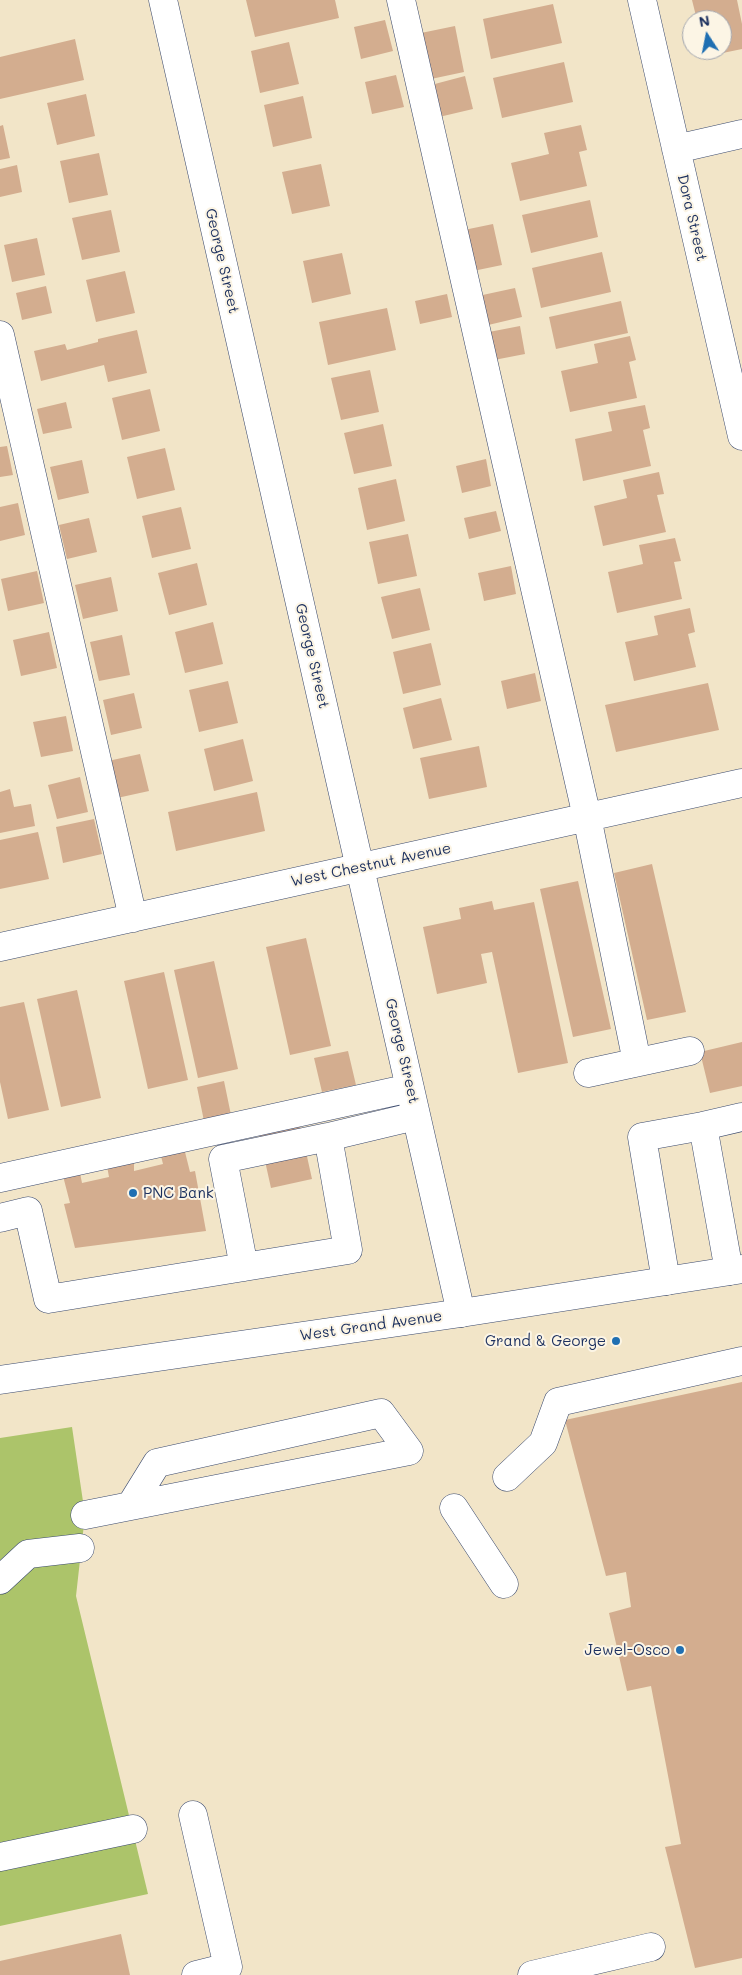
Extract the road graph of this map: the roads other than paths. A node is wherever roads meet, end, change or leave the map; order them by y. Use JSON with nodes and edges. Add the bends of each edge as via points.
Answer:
{"nodes":[{"id":1,"x":163,"y":0,"type":"edge"},
{"id":2,"x":401,"y":0,"type":"edge"},
{"id":3,"x":642,"y":0,"type":"edge"},
{"id":4,"x":742,"y":134,"type":"edge"},
{"id":5,"x":676,"y":149,"type":"junction"},
{"id":6,"x":0,"y":335,"type":"edge"},
{"id":7,"x":742,"y":436,"type":"edge"},
{"id":8,"x":742,"y":783,"type":"edge"},
{"id":9,"x":587,"y":817,"type":"junction"},
{"id":10,"x":360,"y":868,"type":"junction"},
{"id":11,"x":133,"y":918,"type":"junction"},
{"id":12,"x":0,"y":947,"type":"edge"},
{"id":13,"x":690,"y":1051,"type":"dead end"},
{"id":14,"x":637,"y":1062,"type":"junction"},
{"id":15,"x":588,"y":1073,"type":"dead end"},
{"id":16,"x":410,"y":1088,"type":"junction"},
{"id":17,"x":416,"y":1116,"type":"junction"},
{"id":18,"x":742,"y":1117,"type":"edge"},
{"id":19,"x":703,"y":1126,"type":"junction"},
{"id":20,"x":328,"y":1137,"type":"junction"},
{"id":21,"x":0,"y":1178,"type":"edge"},
{"id":22,"x":0,"y":1218,"type":"edge"},
{"id":23,"x":244,"y":1267,"type":"junction"},
{"id":24,"x":735,"y":1270,"type":"edge"},
{"id":25,"x":666,"y":1281,"type":"junction"},
{"id":26,"x":461,"y":1312,"type":"junction"},
{"id":27,"x":742,"y":1361,"type":"edge"},
{"id":28,"x":0,"y":1380,"type":"edge"},
{"id":29,"x":507,"y":1477,"type":"dead end"},
{"id":30,"x":131,"y":1505,"type":"junction"},
{"id":31,"x":454,"y":1508,"type":"dead end"},
{"id":32,"x":85,"y":1515,"type":"dead end"},
{"id":33,"x":80,"y":1548,"type":"dead end"},
{"id":34,"x":0,"y":1580,"type":"edge"},
{"id":35,"x":504,"y":1584,"type":"dead end"},
{"id":36,"x":193,"y":1815,"type":"dead end"},
{"id":37,"x":133,"y":1828,"type":"dead end"},
{"id":38,"x":0,"y":1857,"type":"edge"},
{"id":39,"x":651,"y":1947,"type":"dead end"},
{"id":40,"x":196,"y":1975,"type":"edge"},
{"id":41,"x":532,"y":1975,"type":"edge"}],
"edges":[{"from":1,"to":10,"type":"street","name":"George Street"},
{"from":2,"to":9,"type":"street"},
{"from":3,"to":5,"type":"street","name":"Dora Street"},
{"from":4,"to":5,"type":"street"},
{"from":5,"to":7,"type":"street","name":"Dora Street"},
{"from":6,"to":11,"type":"street"},
{"from":8,"to":9,"type":"street","name":"West Chestnut Avenue"},
{"from":9,"to":10,"type":"street","name":"West Chestnut Avenue"},
{"from":9,"to":14,"type":"street"},
{"from":10,"to":11,"type":"street","name":"West Chestnut Avenue"},
{"from":10,"to":16,"type":"street","name":"George Street"},
{"from":11,"to":12,"type":"street","name":"West Chestnut Avenue"},
{"from":13,"to":14,"type":"street"},
{"from":14,"to":15,"type":"street"},
{"from":16,"to":17,"type":"street","name":"George Street"},
{"from":16,"to":21,"type":"street"},
{"from":17,"to":20,"type":"street"},
{"from":17,"to":26,"type":"street","name":"George Street"},
{"from":18,"to":19,"type":"street"},
{"from":19,"to":24,"type":"street"},
{"from":19,"to":25,"type":"street","via":[[642,1137]]},
{"from":20,"to":23,"type":"street","via":[[223,1160]]},
{"from":20,"to":23,"type":"street","via":[[348,1250]]},
{"from":22,"to":23,"type":"street","via":[[28,1211],[48,1299]]},
{"from":24,"to":25,"type":"street","name":"West Grand Avenue"},
{"from":25,"to":26,"type":"street","name":"West Grand Avenue"},
{"from":26,"to":28,"type":"street","name":"West Grand Avenue"},
{"from":27,"to":29,"type":"street","via":[[558,1402],[543,1443]]},
{"from":30,"to":30,"type":"street","via":[[157,1463],[381,1413],[409,1451]]},
{"from":30,"to":32,"type":"street"},
{"from":31,"to":35,"type":"street"},
{"from":33,"to":34,"type":"street","via":[[28,1554]]},
{"from":36,"to":40,"type":"street","via":[[228,1967]]},
{"from":37,"to":38,"type":"street"},
{"from":39,"to":41,"type":"street"}]}
